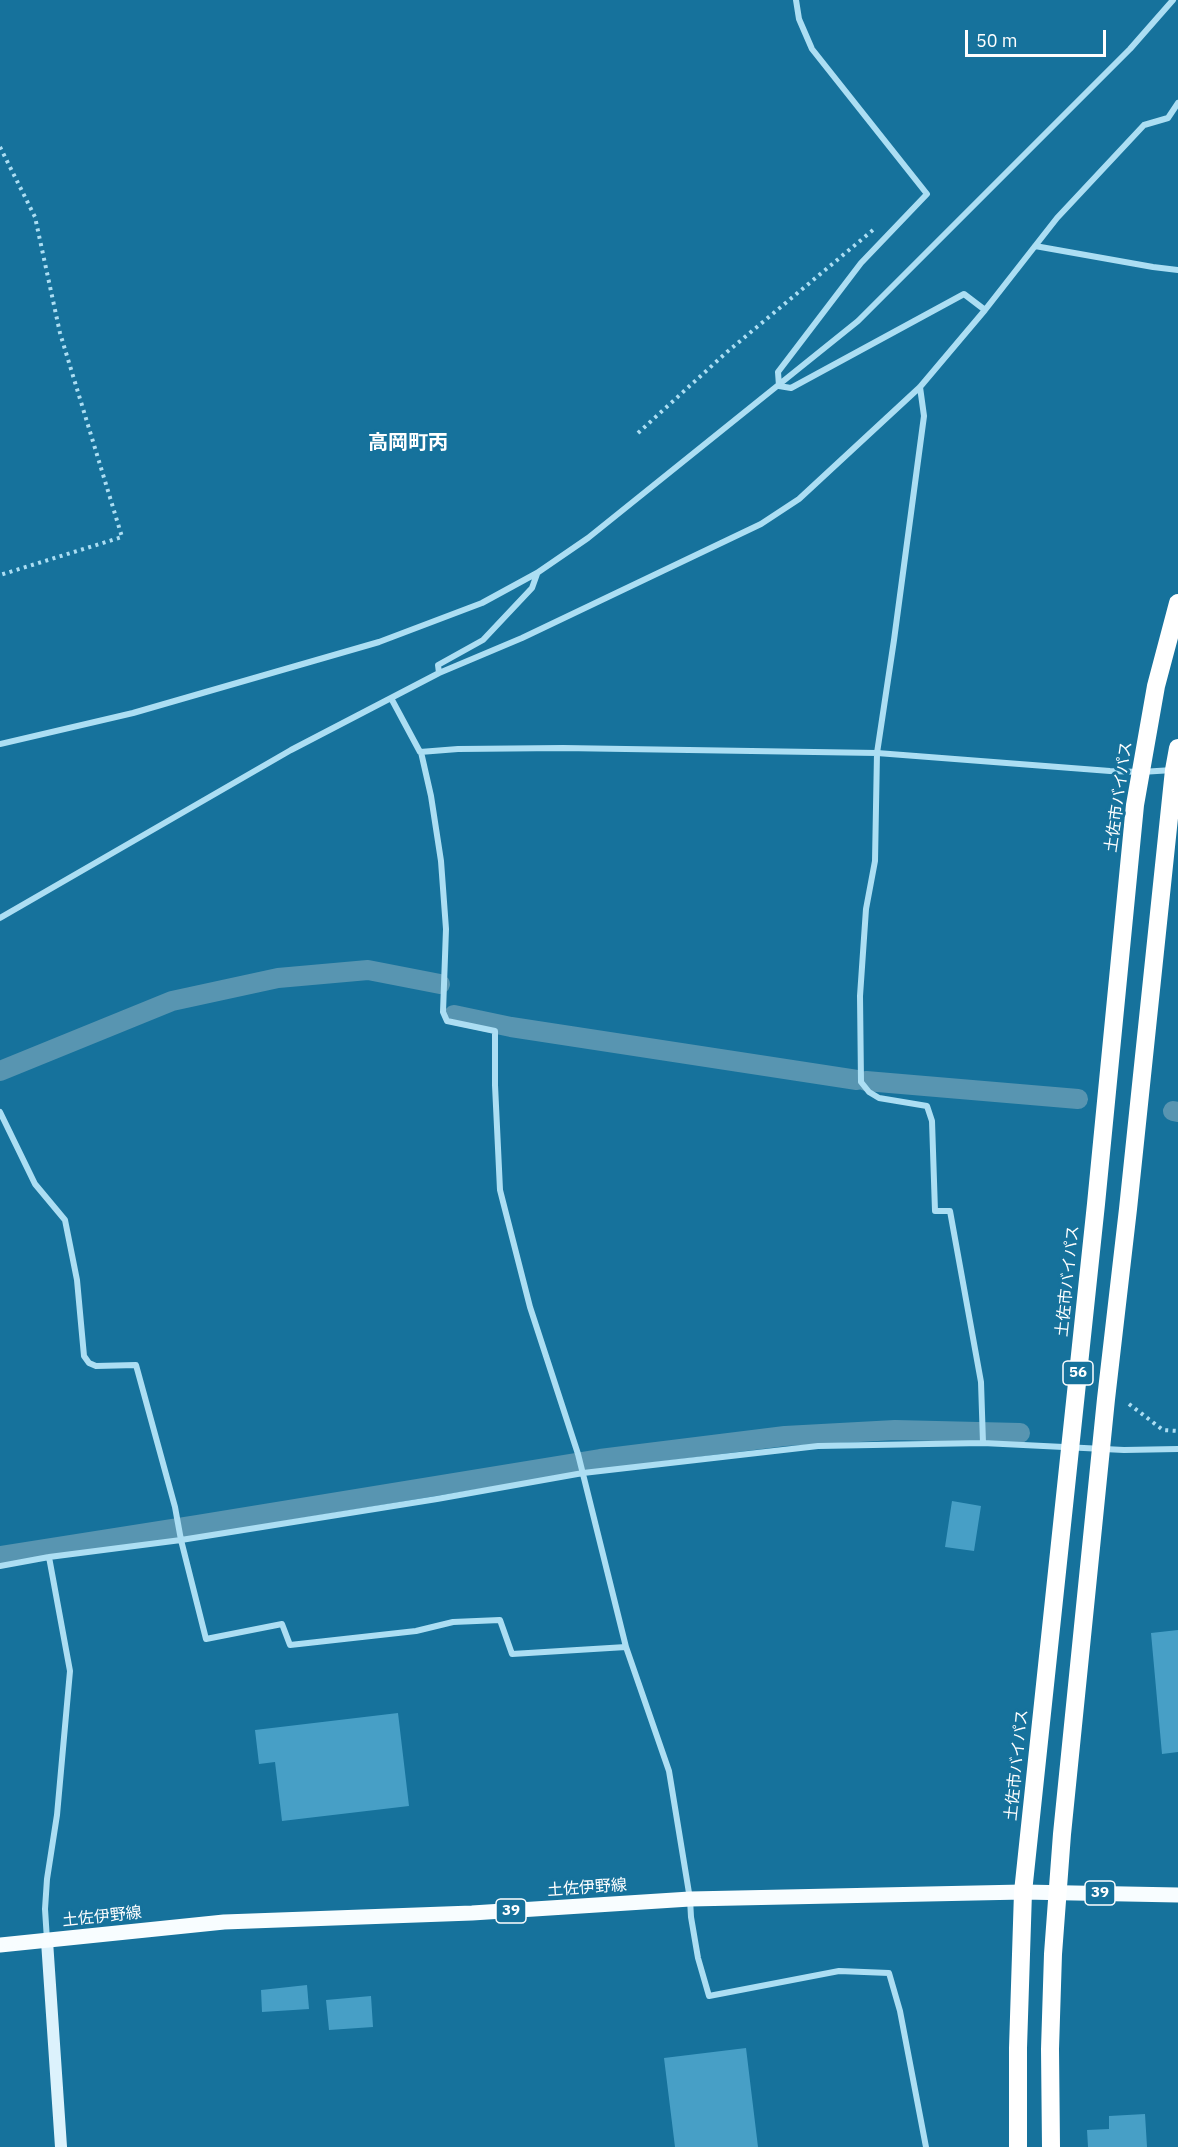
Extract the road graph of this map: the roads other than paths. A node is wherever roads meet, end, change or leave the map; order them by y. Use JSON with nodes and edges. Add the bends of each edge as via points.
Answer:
{"nodes":[{"id":1,"x":796,"y":0,"type":"edge"},
{"id":2,"x":1173,"y":0,"type":"edge"},
{"id":3,"x":1178,"y":103,"type":"edge"},
{"id":4,"x":1035,"y":246,"type":"junction"},
{"id":5,"x":1178,"y":270,"type":"edge"},
{"id":6,"x":985,"y":310,"type":"junction"},
{"id":7,"x":779,"y":386,"type":"junction"},
{"id":8,"x":920,"y":387,"type":"junction"},
{"id":9,"x":537,"y":573,"type":"junction"},
{"id":10,"x":1178,"y":603,"type":"edge"},
{"id":11,"x":439,"y":673,"type":"junction"},
{"id":12,"x":391,"y":698,"type":"junction"},
{"id":13,"x":0,"y":744,"type":"edge"},
{"id":14,"x":1178,"y":748,"type":"edge"},
{"id":15,"x":421,"y":752,"type":"junction"},
{"id":16,"x":877,"y":753,"type":"junction"},
{"id":17,"x":1176,"y":770,"type":"edge"},
{"id":18,"x":1141,"y":772,"type":"junction"},
{"id":19,"x":0,"y":918,"type":"edge"},
{"id":20,"x":0,"y":1112,"type":"edge"},
{"id":21,"x":983,"y":1439,"type":"junction"},
{"id":22,"x":1070,"y":1448,"type":"junction"},
{"id":23,"x":1101,"y":1449,"type":"junction"},
{"id":24,"x":1178,"y":1449,"type":"edge"},
{"id":25,"x":582,"y":1470,"type":"junction"},
{"id":26,"x":180,"y":1537,"type":"junction"},
{"id":27,"x":49,"y":1557,"type":"junction"},
{"id":28,"x":0,"y":1566,"type":"edge"},
{"id":29,"x":626,"y":1647,"type":"junction"},
{"id":30,"x":1023,"y":1892,"type":"junction"},
{"id":31,"x":1057,"y":1893,"type":"junction"},
{"id":32,"x":1178,"y":1895,"type":"edge"},
{"id":33,"x":690,"y":1899,"type":"junction"},
{"id":34,"x":47,"y":1941,"type":"junction"},
{"id":35,"x":0,"y":1945,"type":"edge"},
{"id":36,"x":61,"y":2147,"type":"edge"},
{"id":37,"x":926,"y":2147,"type":"edge"},
{"id":38,"x":1018,"y":2147,"type":"edge"},
{"id":39,"x":1051,"y":2147,"type":"edge"}],
"edges":[{"from":1,"to":7,"type":"street","via":[[799,19],[812,49],[927,194],[861,263],[778,372]]},
{"from":2,"to":7,"type":"street","via":[[1130,49],[858,321]]},
{"from":3,"to":4,"type":"street","via":[[1168,118],[1143,125]]},
{"from":4,"to":5,"type":"street"},
{"from":4,"to":6,"type":"street"},
{"from":6,"to":7,"type":"street","via":[[964,294],[791,388]]},
{"from":6,"to":8,"type":"street"},
{"from":7,"to":9,"type":"street","via":[[588,538]]},
{"from":8,"to":11,"type":"street","via":[[799,499],[761,524]]},
{"from":8,"to":16,"type":"street","via":[[923,426]]},
{"from":9,"to":11,"type":"street","via":[[532,588],[483,640],[438,665]]},
{"from":9,"to":13,"type":"street","via":[[482,603],[379,642],[133,713]]},
{"from":10,"to":18,"type":"highway","name":"土佐市バイパス","number":"56","via":[[1156,686]]},
{"from":11,"to":12,"type":"street"},
{"from":12,"to":15,"type":"street"},
{"from":12,"to":19,"type":"street","via":[[291,750]]},
{"from":14,"to":17,"type":"highway","number":"56"},
{"from":15,"to":16,"type":"street","via":[[563,748]]},
{"from":15,"to":25,"type":"street","via":[[441,861],[446,929],[443,1012],[447,1021],[495,1031],[500,1190],[530,1307]]},
{"from":16,"to":18,"type":"street"},
{"from":16,"to":21,"type":"street","via":[[875,861],[866,909],[860,996],[861,1082],[879,1098],[927,1106],[932,1121],[935,1211],[950,1211],[981,1382]]},
{"from":17,"to":18,"type":"street"},
{"from":17,"to":23,"type":"highway","number":"56"},
{"from":18,"to":22,"type":"highway","name":"土佐市バイパス","number":"56"},
{"from":20,"to":26,"type":"street","via":[[35,1184],[65,1220],[77,1280],[84,1356],[96,1366],[136,1365]]},
{"from":21,"to":22,"type":"street"},
{"from":21,"to":25,"type":"street","via":[[818,1446]]},
{"from":22,"to":23,"type":"street"},
{"from":22,"to":30,"type":"highway","name":"土佐市バイパス","number":"56"},
{"from":23,"to":24,"type":"street"},
{"from":23,"to":31,"type":"highway","number":"56"},
{"from":25,"to":26,"type":"street","via":[[425,1501]]},
{"from":25,"to":29,"type":"street"},
{"from":26,"to":27,"type":"street"},
{"from":26,"to":29,"type":"street","via":[[206,1639],[282,1623],[290,1645],[416,1631],[453,1622],[500,1620],[512,1654]]},
{"from":27,"to":28,"type":"street"},
{"from":27,"to":34,"type":"street","via":[[70,1671],[47,1879]]},
{"from":29,"to":33,"type":"street","via":[[669,1771]]},
{"from":30,"to":31,"type":"main road","name":"土佐伊野線","number":"39"},
{"from":30,"to":33,"type":"main road","name":"土佐伊野線","number":"39"},
{"from":30,"to":38,"type":"highway","name":"土佐市バイパス","number":"56"},
{"from":31,"to":32,"type":"main road","name":"土佐伊野線","number":"39"},
{"from":31,"to":39,"type":"highway","number":"56","via":[[1050,2049]]},
{"from":33,"to":34,"type":"main road","name":"土佐伊野線","number":"39","via":[[472,1913],[224,1922]]},
{"from":33,"to":37,"type":"street","via":[[698,1958],[709,1996],[839,1971],[889,1973]]},
{"from":34,"to":35,"type":"main road","name":"土佐伊野線","number":"39"},
{"from":34,"to":36,"type":"street"}]}
